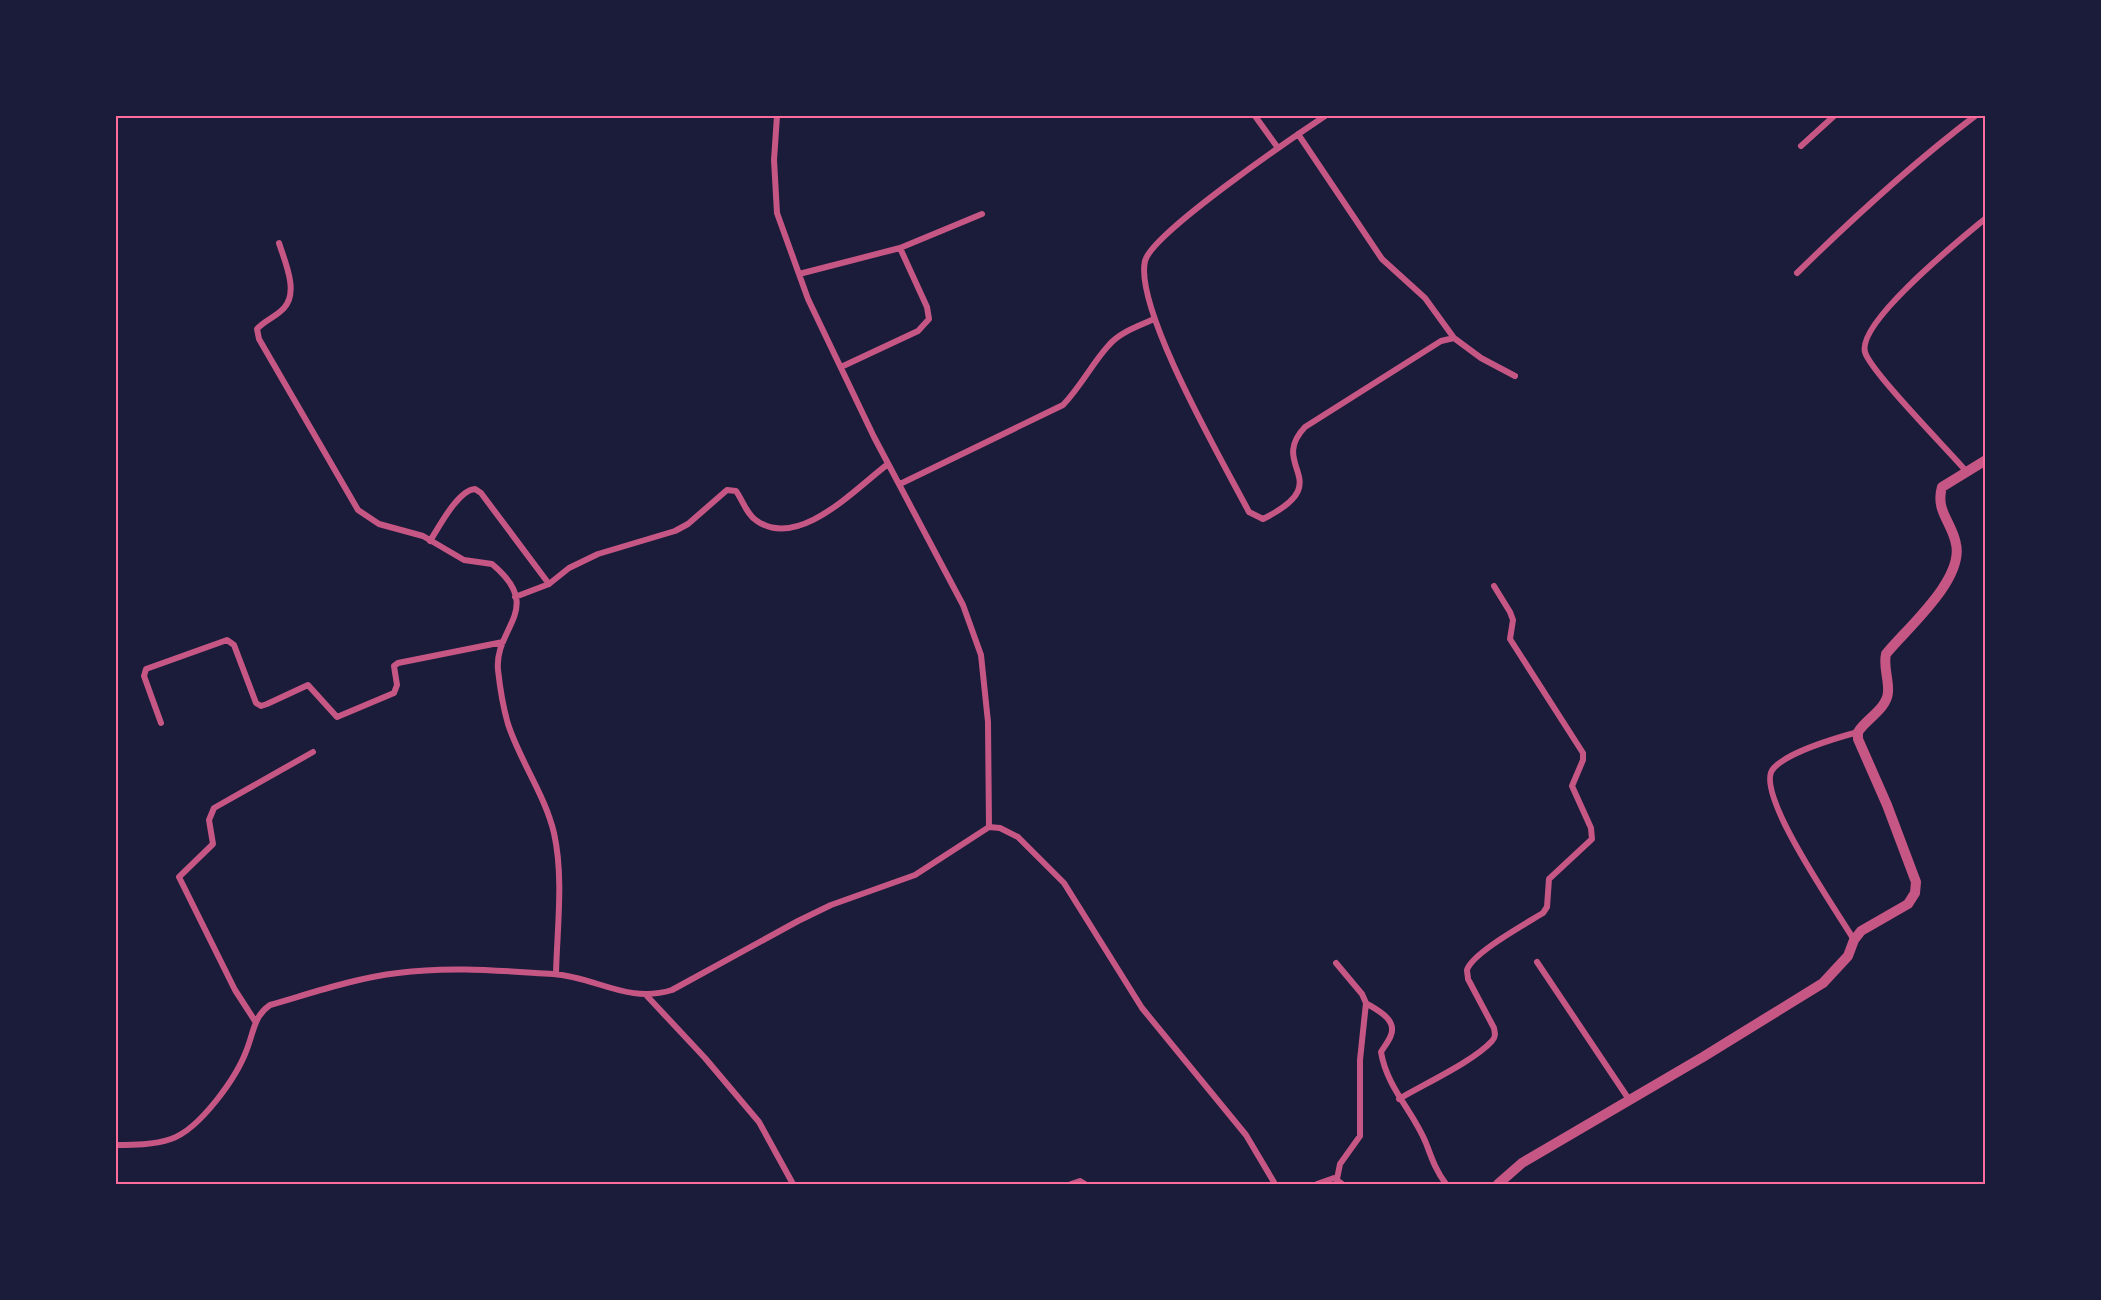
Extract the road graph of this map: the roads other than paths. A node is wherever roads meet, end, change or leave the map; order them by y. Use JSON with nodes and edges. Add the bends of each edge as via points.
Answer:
{"nodes":[{"id":1,"x":777,"y":116,"type":"edge"},
{"id":2,"x":1255,"y":116,"type":"edge"},
{"id":3,"x":1325,"y":116,"type":"edge"},
{"id":4,"x":1834,"y":116,"type":"edge"},
{"id":5,"x":1975,"y":116,"type":"edge"},
{"id":6,"x":1298,"y":134,"type":"junction"},
{"id":7,"x":1801,"y":146,"type":"dead end"},
{"id":8,"x":1278,"y":148,"type":"junction"},
{"id":9,"x":982,"y":214,"type":"dead end"},
{"id":10,"x":1986,"y":218,"type":"edge"},
{"id":11,"x":279,"y":243,"type":"dead end"},
{"id":12,"x":900,"y":248,"type":"junction"},
{"id":13,"x":1797,"y":273,"type":"dead end"},
{"id":14,"x":799,"y":274,"type":"junction"},
{"id":15,"x":1154,"y":319,"type":"junction"},
{"id":16,"x":1454,"y":338,"type":"junction"},
{"id":17,"x":841,"y":367,"type":"junction"},
{"id":18,"x":1515,"y":376,"type":"dead end"},
{"id":19,"x":1986,"y":460,"type":"edge"},
{"id":20,"x":888,"y":464,"type":"junction"},
{"id":21,"x":1966,"y":471,"type":"junction"},
{"id":22,"x":900,"y":484,"type":"junction"},
{"id":23,"x":430,"y":541,"type":"junction"},
{"id":24,"x":549,"y":584,"type":"junction"},
{"id":25,"x":1494,"y":586,"type":"dead end"},
{"id":26,"x":515,"y":597,"type":"junction"},
{"id":27,"x":503,"y":642,"type":"junction"},
{"id":28,"x":161,"y":723,"type":"dead end"},
{"id":29,"x":1857,"y":732,"type":"junction"},
{"id":30,"x":313,"y":752,"type":"dead end"},
{"id":31,"x":989,"y":827,"type":"junction"},
{"id":32,"x":1854,"y":940,"type":"junction"},
{"id":33,"x":1537,"y":962,"type":"dead end"},
{"id":34,"x":1336,"y":963,"type":"dead end"},
{"id":35,"x":556,"y":974,"type":"junction"},
{"id":36,"x":647,"y":996,"type":"junction"},
{"id":37,"x":1366,"y":1004,"type":"junction"},
{"id":38,"x":255,"y":1021,"type":"junction"},
{"id":39,"x":1399,"y":1098,"type":"junction"},
{"id":40,"x":1630,"y":1101,"type":"junction"},
{"id":41,"x":116,"y":1145,"type":"edge"},
{"id":42,"x":1340,"y":1182,"type":"edge"},
{"id":43,"x":793,"y":1185,"type":"edge"},
{"id":44,"x":1071,"y":1185,"type":"edge"},
{"id":45,"x":1085,"y":1185,"type":"edge"},
{"id":46,"x":1275,"y":1185,"type":"edge"},
{"id":47,"x":1317,"y":1185,"type":"edge"},
{"id":48,"x":1446,"y":1185,"type":"edge"},
{"id":49,"x":1498,"y":1185,"type":"edge"}],
"edges":[{"from":1,"to":14,"type":"street","via":[[777,213]]},
{"from":2,"to":8,"type":"street"},
{"from":3,"to":6,"type":"street"},
{"from":4,"to":7,"type":"street"},
{"from":5,"to":13,"type":"street","via":[[1861,209]]},
{"from":6,"to":8,"type":"street"},
{"from":6,"to":16,"type":"street","via":[[1382,260],[1425,298]]},
{"from":8,"to":15,"type":"street","via":[[1247,169],[1150,253],[1144,274]]},
{"from":9,"to":12,"type":"street"},
{"from":10,"to":21,"type":"street","via":[[1909,285],[1865,340],[1865,353],[1885,380]]},
{"from":11,"to":23,"type":"street","via":[[290,300],[257,329],[259,339],[358,510],[379,524],[415,532]]},
{"from":12,"to":14,"type":"street"},
{"from":12,"to":17,"type":"street","via":[[930,319],[918,331]]},
{"from":14,"to":17,"type":"street"},
{"from":15,"to":16,"type":"street","via":[[1249,512],[1263,519],[1300,492],[1301,481],[1291,449],[1295,437],[1305,427],[1441,341]]},
{"from":15,"to":22,"type":"street","via":[[1109,345],[1064,405]]},
{"from":16,"to":18,"type":"street"},
{"from":17,"to":20,"type":"street"},
{"from":19,"to":21,"type":"street"},
{"from":20,"to":22,"type":"street"},
{"from":20,"to":24,"type":"street","via":[[801,527],[778,530],[764,526],[751,516],[732,489],[675,531],[598,554]]},
{"from":21,"to":29,"type":"street","via":[[1942,487],[1939,497],[1956,540],[1957,560],[1933,601],[1887,654],[1886,700]]},
{"from":22,"to":31,"type":"street","via":[[963,605],[981,655],[988,722]]},
{"from":23,"to":24,"type":"street","via":[[448,512],[463,495],[475,489]]},
{"from":23,"to":26,"type":"street","via":[[464,560],[492,564]]},
{"from":24,"to":26,"type":"street"},
{"from":25,"to":39,"type":"street","via":[[1513,620],[1510,639],[1583,753],[1572,786],[1592,839],[1549,879],[1543,913],[1486,950],[1467,970],[1494,1028],[1492,1042]]},
{"from":26,"to":27,"type":"street","via":[[516,618]]},
{"from":27,"to":28,"type":"street","via":[[398,663],[393,669],[397,685],[394,693],[337,717],[308,685],[267,704],[256,703],[234,645],[227,640],[146,669],[144,676]]},
{"from":27,"to":35,"type":"street","via":[[498,670],[509,725],[554,834],[559,891]]},
{"from":29,"to":32,"type":"street","via":[[1916,882],[1908,904],[1875,921]]},
{"from":29,"to":32,"type":"street","via":[[1781,763],[1769,778],[1770,789],[1799,852]]},
{"from":30,"to":38,"type":"street","via":[[214,808],[209,820],[213,844],[179,877],[235,990]]},
{"from":31,"to":36,"type":"street","via":[[915,875],[831,905],[672,990]]},
{"from":31,"to":46,"type":"street","via":[[1018,837],[1064,883],[1142,1008],[1246,1135]]},
{"from":32,"to":40,"type":"street","via":[[1848,956],[1823,983]]},
{"from":33,"to":40,"type":"street"},
{"from":34,"to":37,"type":"street","via":[[1362,993]]},
{"from":35,"to":36,"type":"street"},
{"from":35,"to":38,"type":"street","via":[[436,969],[397,973],[270,1005]]},
{"from":36,"to":43,"type":"street","via":[[759,1122]]},
{"from":37,"to":39,"type":"street","via":[[1387,1017],[1392,1026],[1381,1052]]},
{"from":37,"to":42,"type":"street","via":[[1360,1060],[1360,1136],[1340,1164]]},
{"from":38,"to":41,"type":"street","via":[[247,1050],[231,1082],[220,1098],[184,1131],[154,1143]]},
{"from":39,"to":48,"type":"street"},
{"from":40,"to":49,"type":"street","via":[[1522,1163]]},
{"from":42,"to":47,"type":"street","via":[[1334,1178]]},
{"from":44,"to":45,"type":"street","via":[[1080,1181]]}]}
